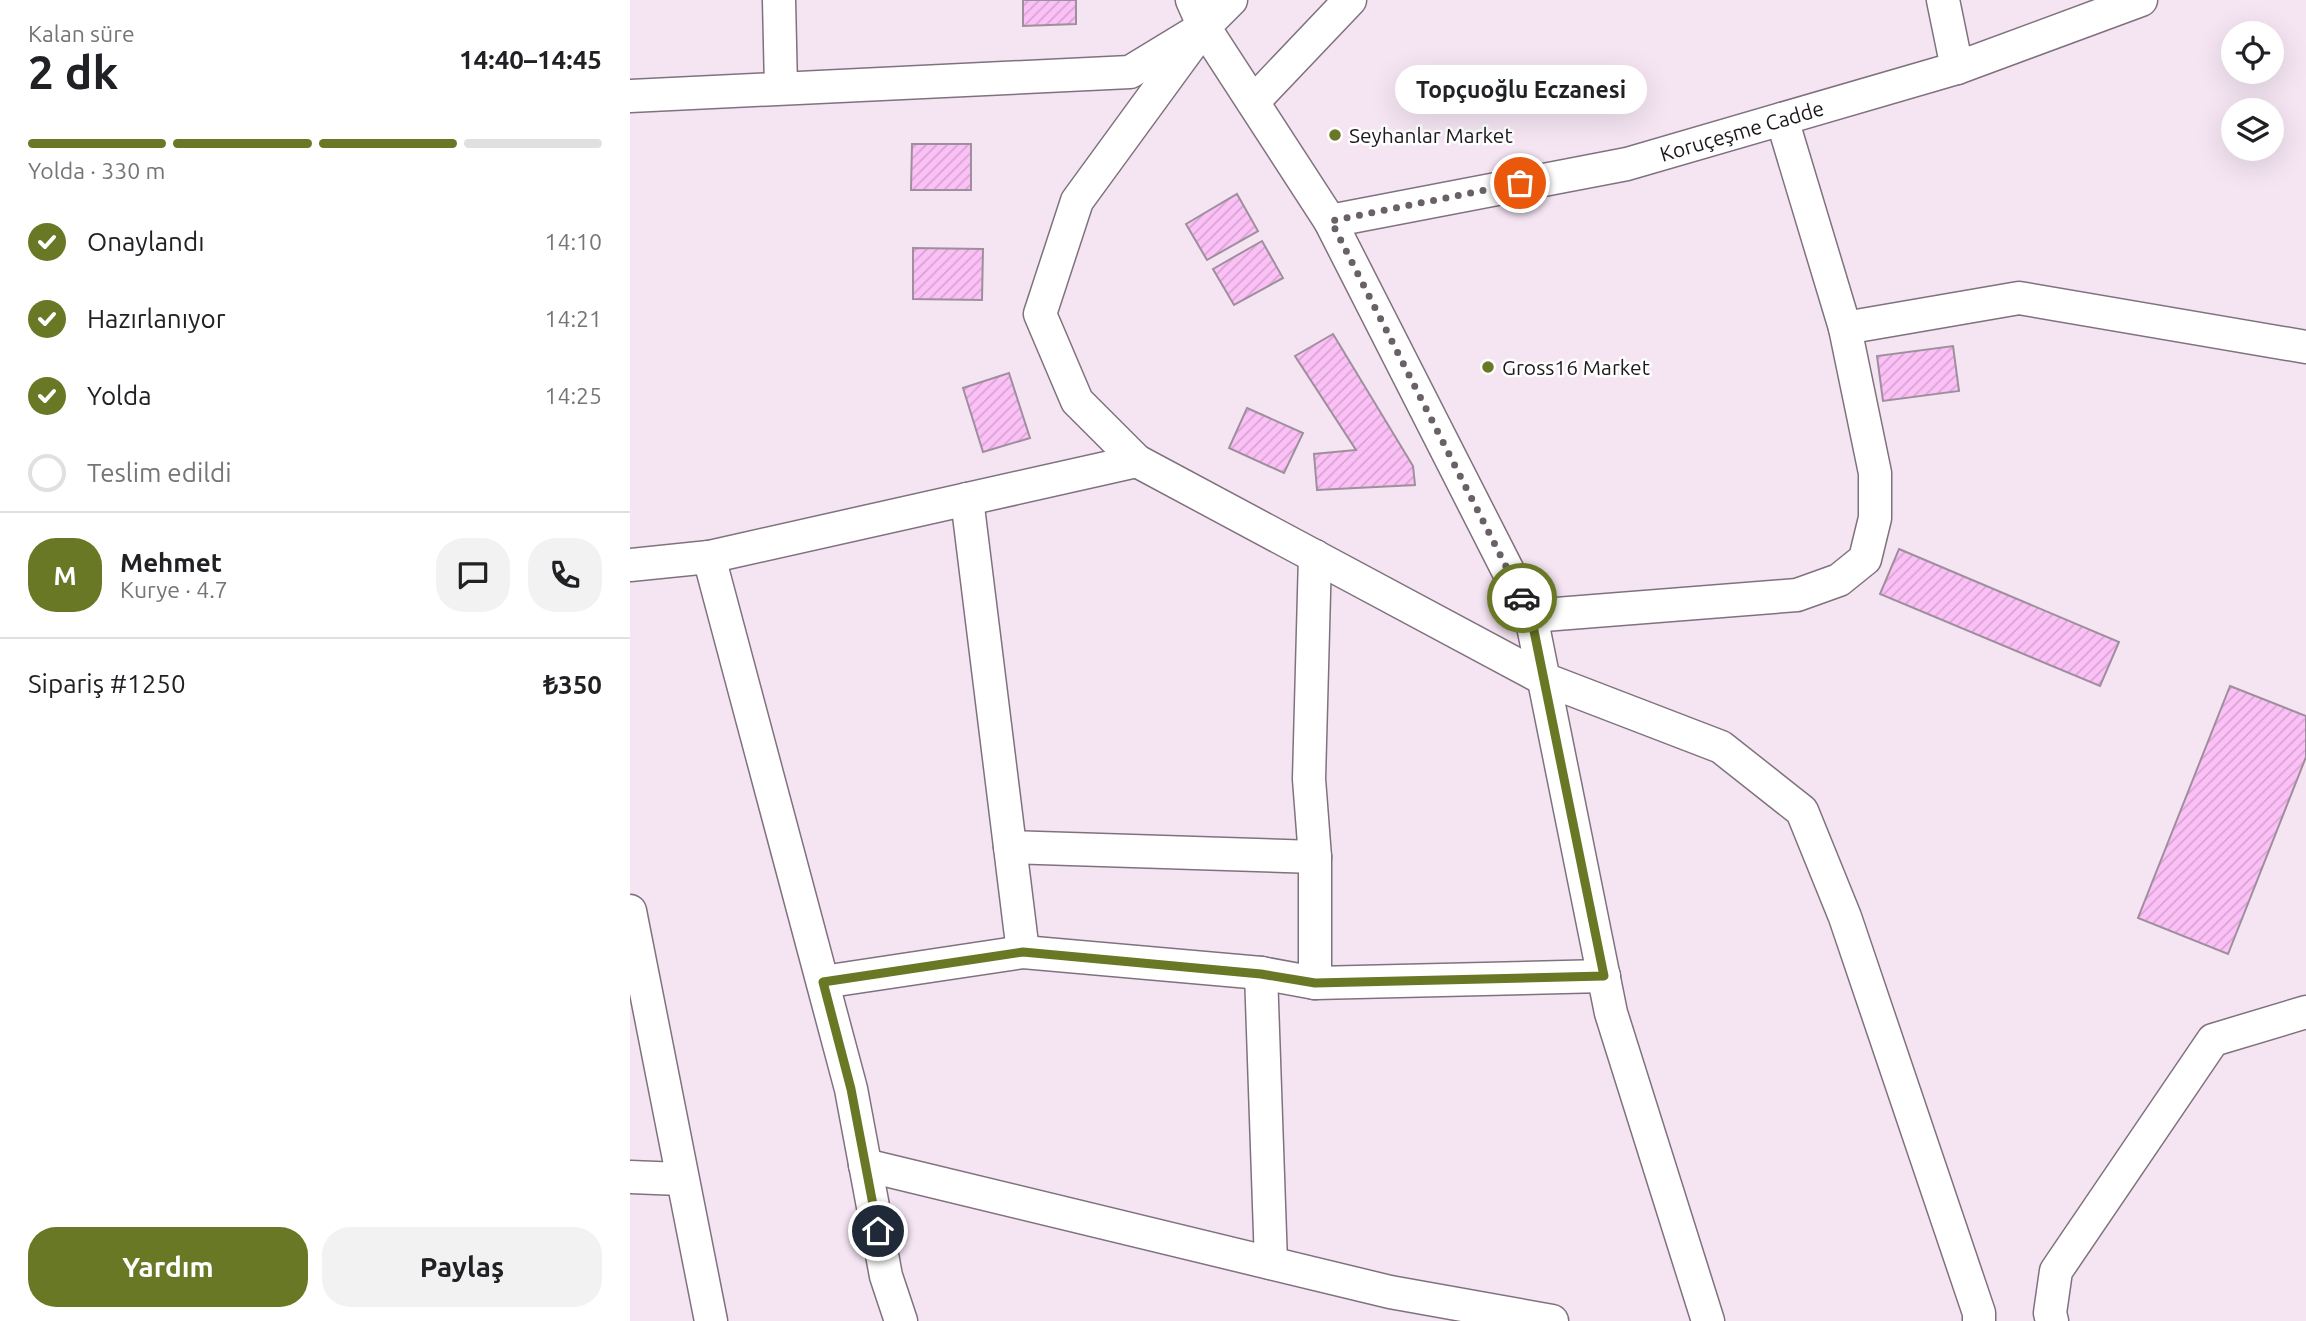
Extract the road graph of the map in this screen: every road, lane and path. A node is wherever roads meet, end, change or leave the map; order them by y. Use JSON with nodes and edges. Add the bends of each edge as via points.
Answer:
{"nodes":[{"id":1,"x":779,"y":0,"type":"edge"},
{"id":2,"x":1231,"y":0,"type":"edge"},
{"id":3,"x":1350,"y":0,"type":"edge"},
{"id":4,"x":1942,"y":0,"type":"edge"},
{"id":5,"x":2141,"y":0,"type":"edge"},
{"id":6,"x":1198,"y":13,"type":"edge"},
{"id":7,"x":1957,"y":68,"type":"junction"},
{"id":8,"x":781,"y":89,"type":"junction"},
{"id":9,"x":630,"y":96,"type":"edge"},
{"id":10,"x":1253,"y":102,"type":"junction"},
{"id":11,"x":1782,"y":119,"type":"junction"},
{"id":12,"x":1331,"y":221,"type":"junction"},
{"id":13,"x":1845,"y":328,"type":"junction"},
{"id":14,"x":2306,"y":347,"type":"edge"},
{"id":15,"x":1137,"y":461,"type":"junction"},
{"id":16,"x":967,"y":499,"type":"junction"},
{"id":17,"x":1315,"y":556,"type":"junction"},
{"id":18,"x":709,"y":557,"type":"junction"},
{"id":19,"x":630,"y":565,"type":"edge"},
{"id":20,"x":1531,"y":616,"type":"junction"},
{"id":21,"x":1544,"y":679,"type":"junction"},
{"id":22,"x":1010,"y":847,"type":"junction"},
{"id":23,"x":1315,"y":857,"type":"junction"},
{"id":24,"x":630,"y":911,"type":"edge"},
{"id":25,"x":1023,"y":952,"type":"junction"},
{"id":26,"x":1261,"y":974,"type":"junction"},
{"id":27,"x":1604,"y":976,"type":"junction"},
{"id":28,"x":823,"y":982,"type":"junction"},
{"id":29,"x":1315,"y":983,"type":"junction"},
{"id":30,"x":2306,"y":1012,"type":"edge"},
{"id":31,"x":866,"y":1165,"type":"junction"},
{"id":32,"x":630,"y":1177,"type":"edge"},
{"id":33,"x":681,"y":1179,"type":"junction"},
{"id":34,"x":1270,"y":1263,"type":"junction"},
{"id":35,"x":711,"y":1321,"type":"edge"},
{"id":36,"x":901,"y":1321,"type":"edge"},
{"id":37,"x":1552,"y":1321,"type":"edge"},
{"id":38,"x":1708,"y":1321,"type":"edge"},
{"id":39,"x":1979,"y":1321,"type":"edge"},
{"id":40,"x":2052,"y":1321,"type":"edge"}],
"edges":[{"from":1,"to":8,"type":"street"},
{"from":2,"to":6,"type":"street"},
{"from":3,"to":10,"type":"street"},
{"from":4,"to":7,"type":"street"},
{"from":5,"to":7,"type":"street","name":"Koruçeşme Cadde"},
{"from":6,"to":8,"type":"street","via":[[1130,72]]},
{"from":6,"to":10,"type":"street"},
{"from":6,"to":15,"type":"street","via":[[1077,201],[1040,314],[1077,401]]},
{"from":7,"to":11,"type":"street","name":"Koruçeşme Cadde"},
{"from":8,"to":9,"type":"street"},
{"from":10,"to":12,"type":"street"},
{"from":11,"to":12,"type":"street","name":"Koruçeşme Cadde","via":[[1627,164]]},
{"from":11,"to":13,"type":"street"},
{"from":12,"to":20,"type":"street"},
{"from":13,"to":14,"type":"street","via":[[2019,298]]},
{"from":13,"to":20,"type":"street","via":[[1875,473],[1875,518],[1865,559],[1839,580],[1797,595]]},
{"from":15,"to":16,"type":"street"},
{"from":15,"to":17,"type":"street"},
{"from":16,"to":18,"type":"street"},
{"from":16,"to":22,"type":"street"},
{"from":17,"to":21,"type":"street"},
{"from":17,"to":23,"type":"street","via":[[1309,779]]},
{"from":18,"to":19,"type":"street"},
{"from":18,"to":28,"type":"street"},
{"from":20,"to":21,"type":"street"},
{"from":21,"to":27,"type":"street"},
{"from":21,"to":39,"type":"street","via":[[1721,747],[1802,811],[1845,917]]},
{"from":22,"to":23,"type":"street"},
{"from":22,"to":25,"type":"street"},
{"from":23,"to":29,"type":"street"},
{"from":24,"to":33,"type":"street"},
{"from":25,"to":26,"type":"street"},
{"from":25,"to":28,"type":"street"},
{"from":26,"to":29,"type":"street"},
{"from":26,"to":34,"type":"street"},
{"from":27,"to":29,"type":"street"},
{"from":27,"to":38,"type":"street","via":[[1611,1013]]},
{"from":28,"to":31,"type":"street"},
{"from":30,"to":40,"type":"street","via":[[2213,1040],[2056,1271]]},
{"from":31,"to":34,"type":"street"},
{"from":31,"to":36,"type":"street","via":[[886,1276]]},
{"from":32,"to":33,"type":"street"},
{"from":33,"to":35,"type":"street"},
{"from":34,"to":37,"type":"street","via":[[1390,1292]]}]}
